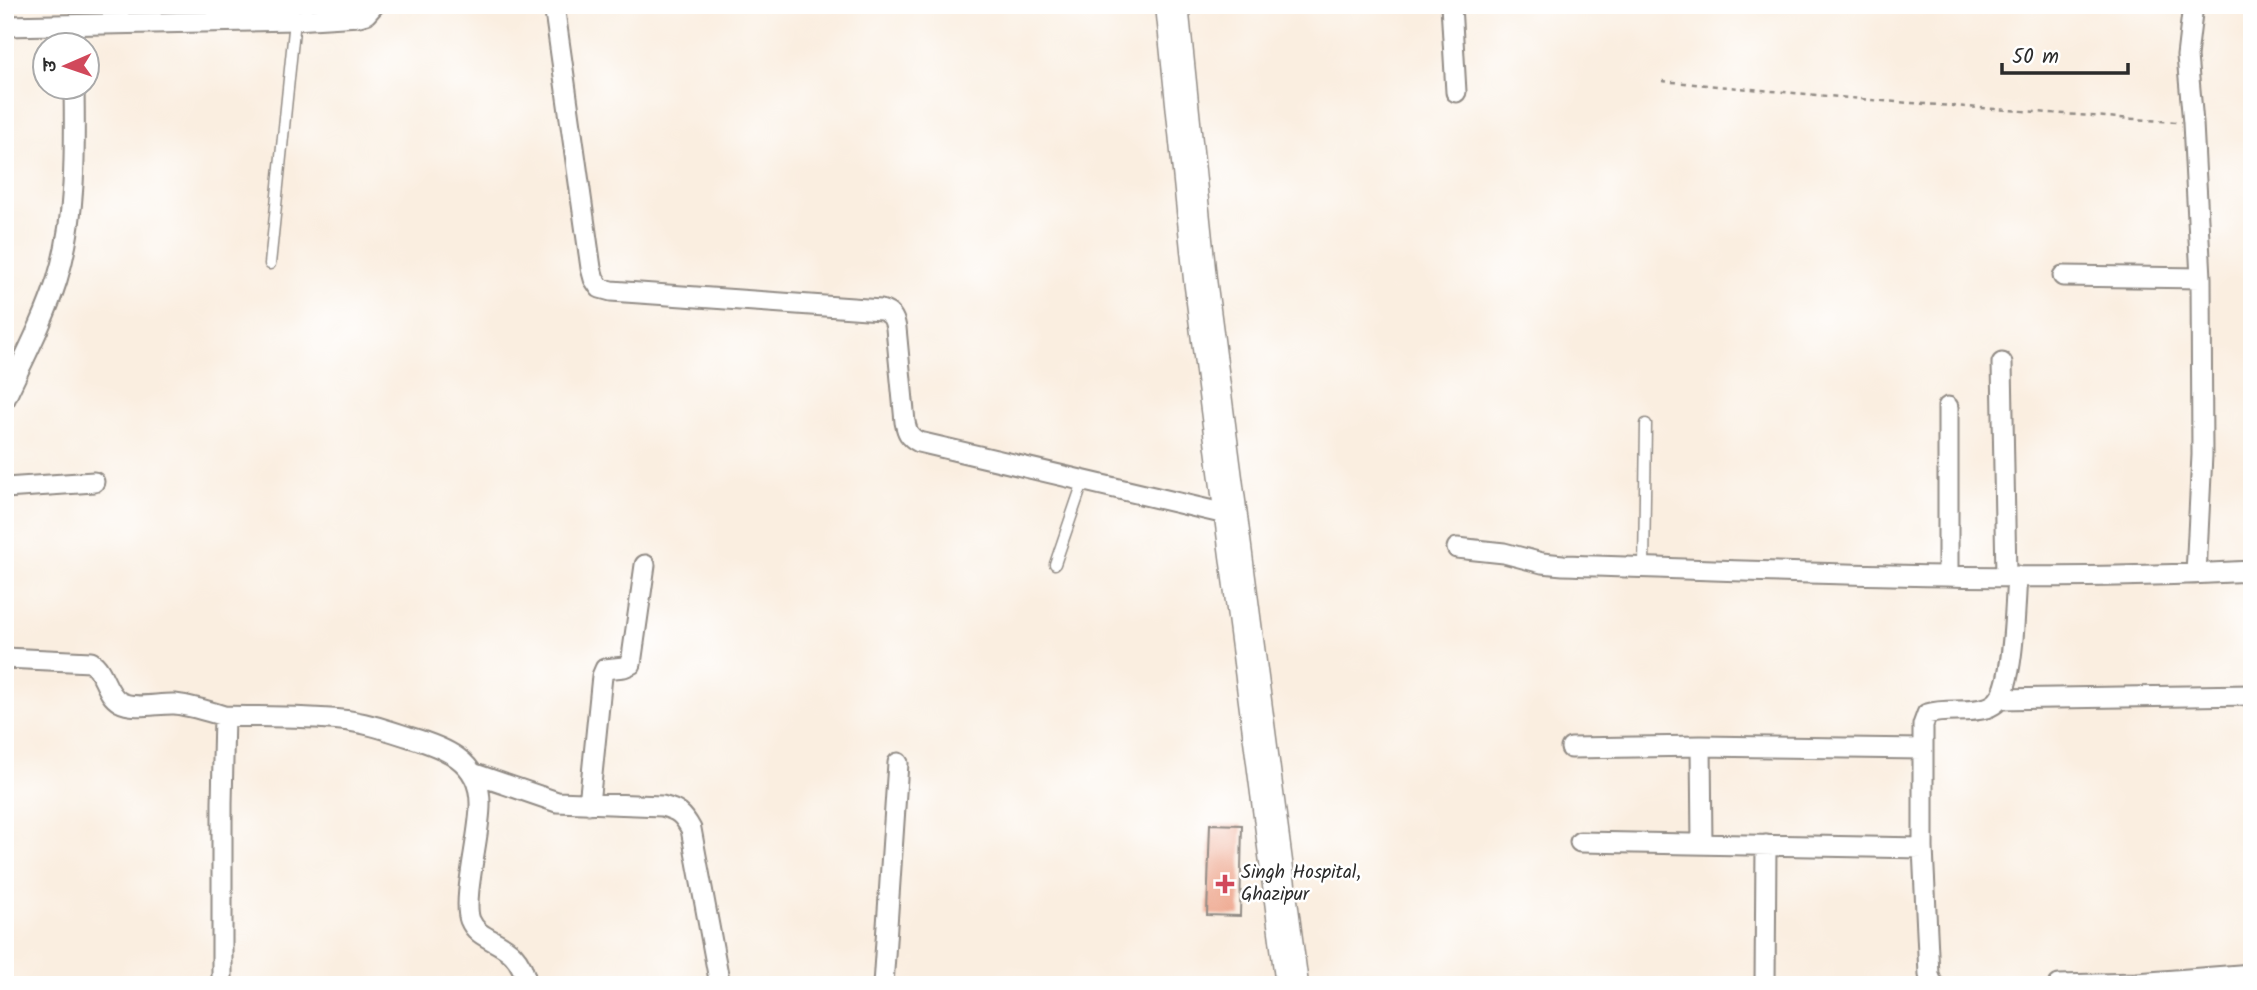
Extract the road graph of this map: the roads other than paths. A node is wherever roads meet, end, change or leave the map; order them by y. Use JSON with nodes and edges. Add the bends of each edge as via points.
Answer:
{"nodes":[{"id":1,"x":374,"y":5,"type":"edge"},
{"id":2,"x":554,"y":5,"type":"edge"},
{"id":3,"x":1172,"y":5,"type":"edge"},
{"id":4,"x":1451,"y":5,"type":"edge"},
{"id":5,"x":2193,"y":5,"type":"edge"},
{"id":6,"x":295,"y":20,"type":"junction"},
{"id":7,"x":5,"y":26,"type":"edge"},
{"id":8,"x":46,"y":32,"type":"edge"},
{"id":9,"x":102,"y":34,"type":"edge"},
{"id":10,"x":1456,"y":92,"type":"dead end"},
{"id":11,"x":74,"y":102,"type":"edge"},
{"id":12,"x":270,"y":264,"type":"dead end"},
{"id":13,"x":2063,"y":276,"type":"dead end"},
{"id":14,"x":2201,"y":278,"type":"junction"},
{"id":15,"x":2002,"y":363,"type":"dead end"},
{"id":16,"x":5,"y":399,"type":"edge"},
{"id":17,"x":1948,"y":407,"type":"dead end"},
{"id":18,"x":1646,"y":424,"type":"dead end"},
{"id":19,"x":93,"y":482,"type":"dead end"},
{"id":20,"x":1083,"y":482,"type":"junction"},
{"id":21,"x":5,"y":488,"type":"edge"},
{"id":22,"x":1230,"y":515,"type":"junction"},
{"id":23,"x":1457,"y":548,"type":"dead end"},
{"id":24,"x":1055,"y":564,"type":"dead end"},
{"id":25,"x":645,"y":565,"type":"dead end"},
{"id":26,"x":1644,"y":568,"type":"junction"},
{"id":27,"x":2252,"y":571,"type":"edge"},
{"id":28,"x":2196,"y":574,"type":"junction"},
{"id":29,"x":1948,"y":575,"type":"junction"},
{"id":30,"x":2012,"y":576,"type":"junction"},
{"id":31,"x":5,"y":658,"type":"edge"},
{"id":32,"x":2252,"y":695,"type":"edge"},
{"id":33,"x":2000,"y":699,"type":"junction"},
{"id":34,"x":224,"y":716,"type":"junction"},
{"id":35,"x":1702,"y":746,"type":"junction"},
{"id":36,"x":1571,"y":748,"type":"dead end"},
{"id":37,"x":1923,"y":749,"type":"junction"},
{"id":38,"x":898,"y":764,"type":"dead end"},
{"id":39,"x":472,"y":773,"type":"junction"},
{"id":40,"x":589,"y":804,"type":"junction"},
{"id":41,"x":1580,"y":842,"type":"dead end"},
{"id":42,"x":1702,"y":844,"type":"junction"},
{"id":43,"x":1766,"y":845,"type":"junction"},
{"id":44,"x":1923,"y":848,"type":"junction"},
{"id":45,"x":2252,"y":974,"type":"edge"},
{"id":46,"x":222,"y":985,"type":"edge"},
{"id":47,"x":527,"y":985,"type":"edge"},
{"id":48,"x":720,"y":985,"type":"edge"},
{"id":49,"x":883,"y":985,"type":"edge"},
{"id":50,"x":1293,"y":985,"type":"edge"},
{"id":51,"x":1765,"y":985,"type":"edge"},
{"id":52,"x":1935,"y":985,"type":"edge"},
{"id":53,"x":2059,"y":985,"type":"edge"}],
"edges":[{"from":1,"to":6,"type":"street","via":[[359,16]]},
{"from":2,"to":20,"type":"street","via":[[592,268],[600,288],[890,313],[895,319],[907,433],[912,438]]},
{"from":3,"to":22,"type":"highway"},
{"from":4,"to":10,"type":"street"},
{"from":5,"to":14,"type":"street","via":[[2187,56]]},
{"from":6,"to":9,"type":"street"},
{"from":6,"to":12,"type":"lane"},
{"from":7,"to":8,"type":"street"},
{"from":11,"to":16,"type":"street","via":[[65,248],[50,299]]},
{"from":13,"to":14,"type":"street"},
{"from":14,"to":28,"type":"street","via":[[2202,455]]},
{"from":15,"to":30,"type":"street"},
{"from":17,"to":29,"type":"street"},
{"from":18,"to":26,"type":"lane"},
{"from":19,"to":21,"type":"street"},
{"from":20,"to":22,"type":"street"},
{"from":20,"to":24,"type":"lane"},
{"from":22,"to":50,"type":"highway"},
{"from":23,"to":26,"type":"street","via":[[1542,563]]},
{"from":25,"to":40,"type":"street","via":[[631,664],[605,669],[601,676]]},
{"from":26,"to":29,"type":"street"},
{"from":27,"to":28,"type":"street"},
{"from":28,"to":30,"type":"street"},
{"from":29,"to":30,"type":"street"},
{"from":30,"to":33,"type":"street","via":[[2007,681]]},
{"from":31,"to":34,"type":"street","via":[[91,662],[120,702],[175,704]]},
{"from":32,"to":33,"type":"street"},
{"from":33,"to":37,"type":"street","via":[[1975,711],[1927,714]]},
{"from":34,"to":39,"type":"street","via":[[358,723],[437,746],[454,754]]},
{"from":34,"to":46,"type":"street"},
{"from":35,"to":36,"type":"street"},
{"from":35,"to":37,"type":"street"},
{"from":35,"to":42,"type":"street"},
{"from":37,"to":44,"type":"street"},
{"from":38,"to":49,"type":"street"},
{"from":39,"to":40,"type":"street","via":[[557,802]]},
{"from":39,"to":47,"type":"street","via":[[480,799],[480,822],[470,920],[521,961]]},
{"from":40,"to":48,"type":"street","via":[[662,806],[677,809],[685,817]]},
{"from":41,"to":42,"type":"street"},
{"from":42,"to":43,"type":"street"},
{"from":43,"to":44,"type":"street"},
{"from":43,"to":51,"type":"street"},
{"from":44,"to":52,"type":"street","via":[[1929,975]]},
{"from":45,"to":53,"type":"street"}]}
